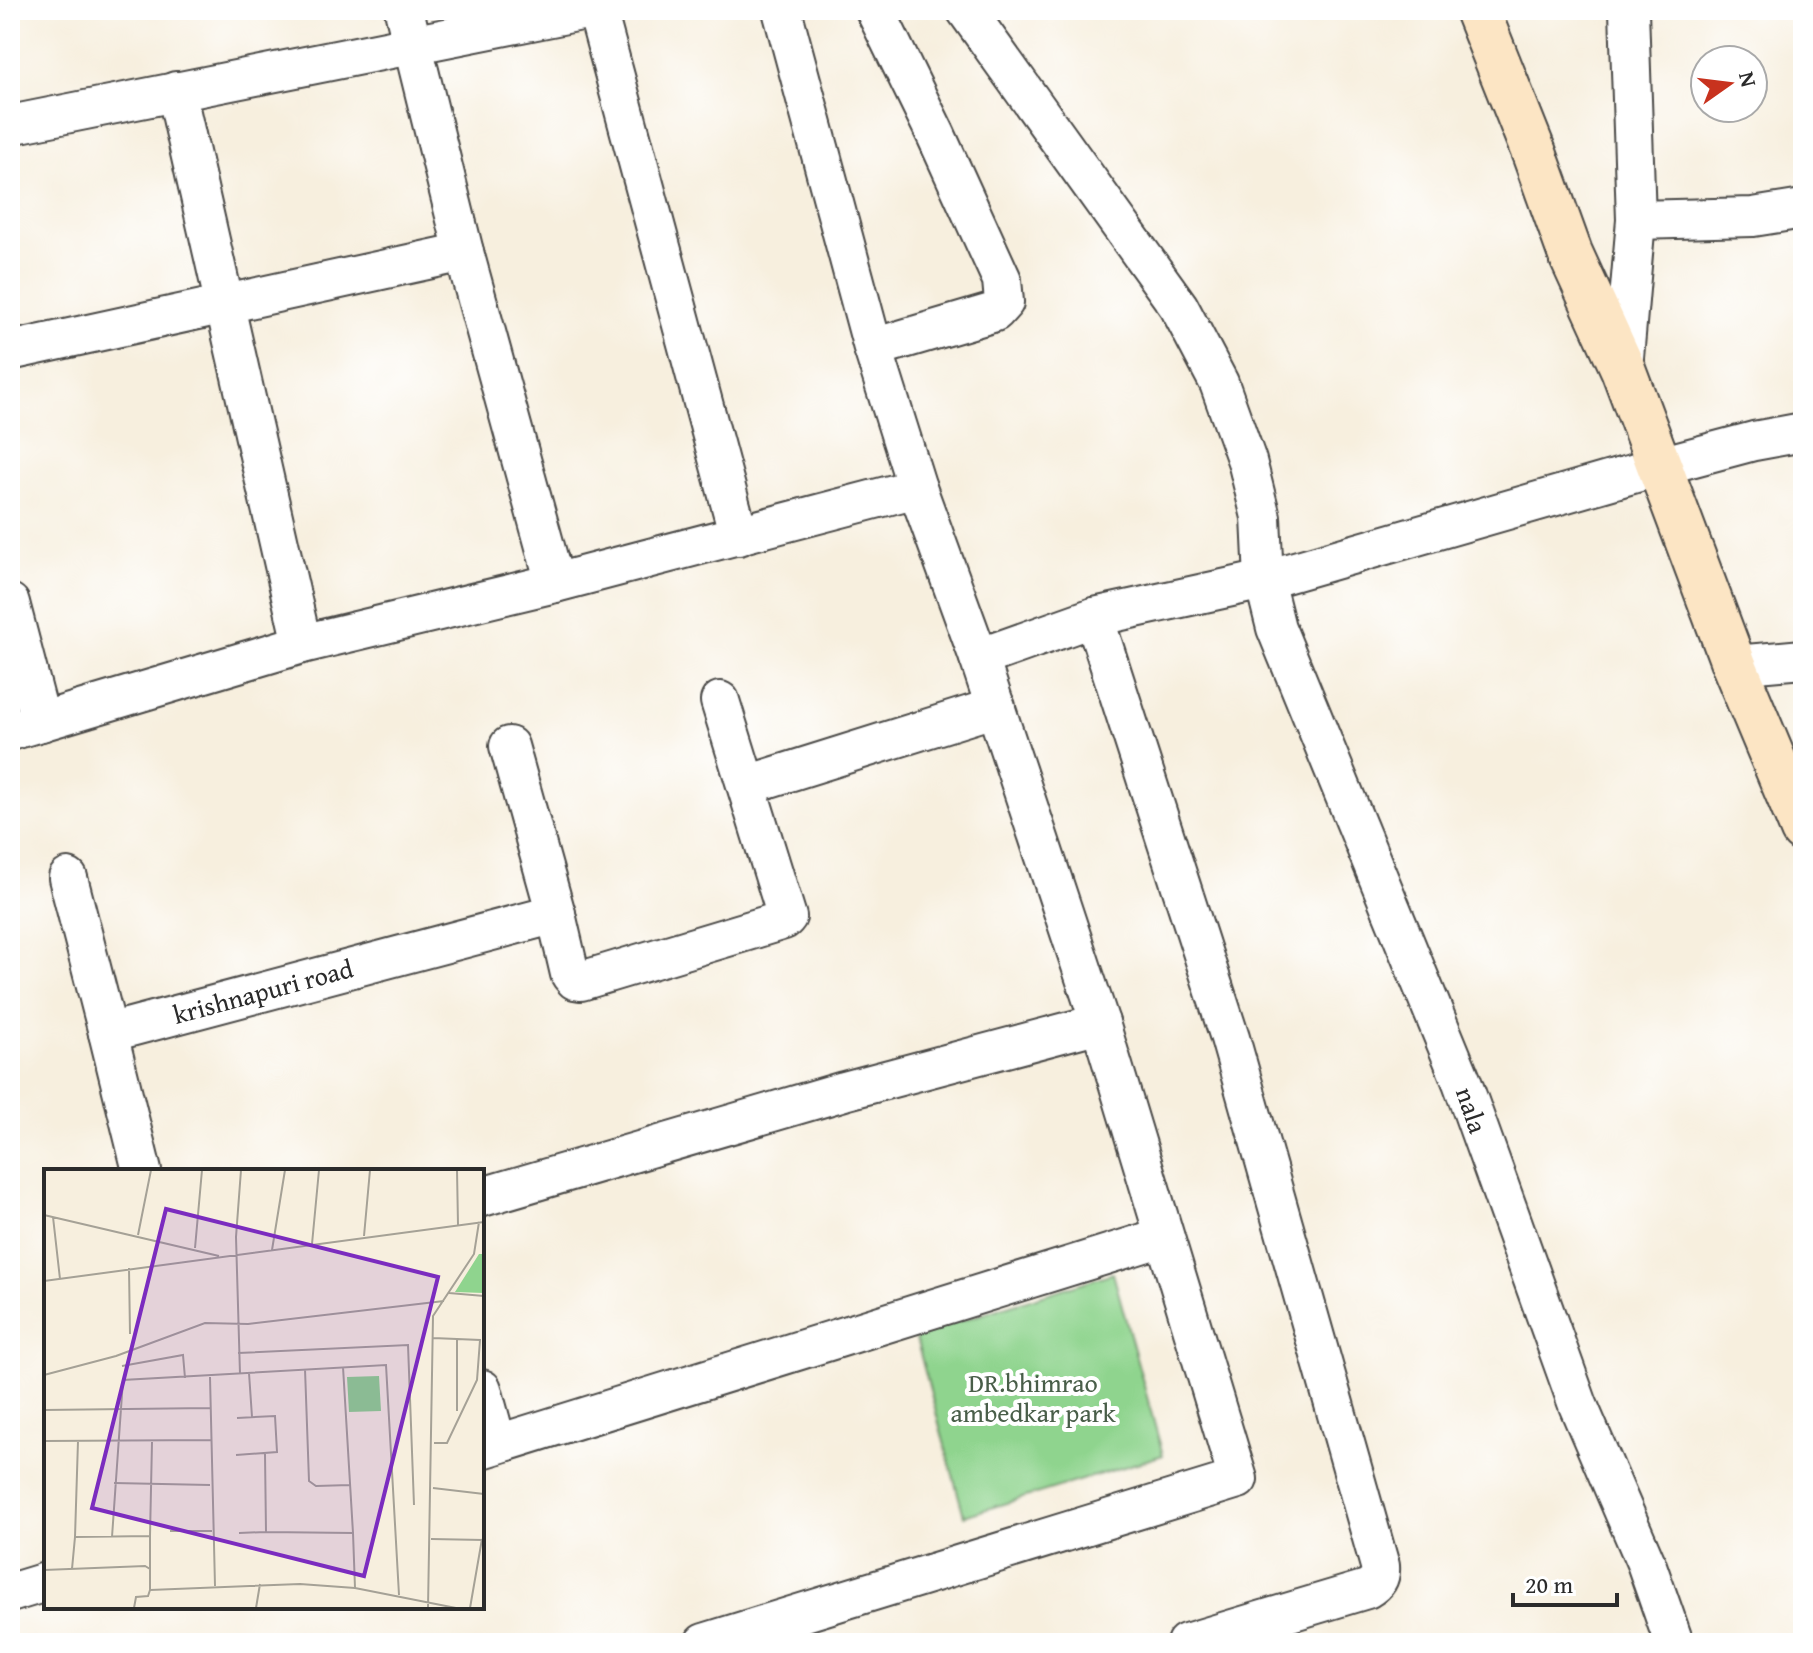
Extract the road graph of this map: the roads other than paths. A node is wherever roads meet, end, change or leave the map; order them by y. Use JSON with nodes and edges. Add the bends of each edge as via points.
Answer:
{"nodes":[{"id":1,"x":586,"y":10,"type":"edge"},
{"id":2,"x":597,"y":10,"type":"edge"},
{"id":3,"x":782,"y":10,"type":"edge"},
{"id":4,"x":875,"y":10,"type":"edge"},
{"id":5,"x":966,"y":10,"type":"edge"},
{"id":6,"x":1477,"y":10,"type":"edge"},
{"id":7,"x":1629,"y":10,"type":"edge"},
{"id":8,"x":408,"y":27,"type":"edge"},
{"id":9,"x":176,"y":91,"type":"junction"},
{"id":10,"x":10,"y":125,"type":"edge"},
{"id":11,"x":1803,"y":209,"type":"edge"},
{"id":12,"x":1636,"y":220,"type":"junction"},
{"id":13,"x":464,"y":252,"type":"junction"},
{"id":14,"x":224,"y":304,"type":"junction"},
{"id":15,"x":873,"y":348,"type":"junction"},
{"id":16,"x":10,"y":351,"type":"edge"},
{"id":17,"x":1623,"y":369,"type":"junction"},
{"id":18,"x":1803,"y":432,"type":"edge"},
{"id":19,"x":1660,"y":466,"type":"junction"},
{"id":20,"x":917,"y":488,"type":"junction"},
{"id":21,"x":739,"y":536,"type":"junction"},
{"id":22,"x":1264,"y":580,"type":"junction"},
{"id":23,"x":555,"y":583,"type":"junction"},
{"id":24,"x":10,"y":603,"type":"edge"},
{"id":25,"x":1094,"y":617,"type":"junction"},
{"id":26,"x":302,"y":644,"type":"junction"},
{"id":27,"x":979,"y":658,"type":"junction"},
{"id":28,"x":1803,"y":659,"type":"edge"},
{"id":29,"x":1734,"y":665,"type":"junction"},
{"id":30,"x":720,"y":701,"type":"dead end"},
{"id":31,"x":996,"y":707,"type":"junction"},
{"id":32,"x":25,"y":727,"type":"edge"},
{"id":33,"x":509,"y":746,"type":"dead end"},
{"id":34,"x":747,"y":785,"type":"junction"},
{"id":35,"x":1803,"y":830,"type":"edge"},
{"id":36,"x":68,"y":878,"type":"dead end"},
{"id":37,"x":556,"y":914,"type":"junction"},
{"id":38,"x":1100,"y":1023,"type":"junction"},
{"id":39,"x":108,"y":1033,"type":"junction"},
{"id":40,"x":142,"y":1169,"type":"edge"},
{"id":41,"x":484,"y":1196,"type":"edge"},
{"id":42,"x":1163,"y":1237,"type":"junction"},
{"id":43,"x":484,"y":1406,"type":"edge"},
{"id":44,"x":489,"y":1447,"type":"edge"},
{"id":45,"x":44,"y":1583,"type":"edge"},
{"id":46,"x":10,"y":1593,"type":"edge"},
{"id":47,"x":704,"y":1643,"type":"edge"},
{"id":48,"x":1186,"y":1643,"type":"edge"},
{"id":49,"x":1674,"y":1643,"type":"edge"}],
"edges":[{"from":1,"to":8,"type":"street"},
{"from":2,"to":21,"type":"street"},
{"from":3,"to":15,"type":"street"},
{"from":4,"to":15,"type":"street","via":[[1002,280],[1004,302],[995,312]]},
{"from":5,"to":22,"type":"street","name":"nala","via":[[1171,296],[1219,383],[1261,517]]},
{"from":6,"to":17,"type":"main road","via":[[1570,253]]},
{"from":7,"to":12,"type":"street"},
{"from":8,"to":9,"type":"street"},
{"from":8,"to":13,"type":"street"},
{"from":9,"to":10,"type":"street"},
{"from":9,"to":14,"type":"street"},
{"from":11,"to":12,"type":"street","via":[[1753,217]]},
{"from":12,"to":17,"type":"street"},
{"from":13,"to":14,"type":"street"},
{"from":13,"to":23,"type":"street"},
{"from":14,"to":16,"type":"street"},
{"from":14,"to":26,"type":"street"},
{"from":15,"to":20,"type":"street"},
{"from":17,"to":19,"type":"main road"},
{"from":18,"to":19,"type":"street"},
{"from":19,"to":22,"type":"street"},
{"from":19,"to":29,"type":"main road"},
{"from":20,"to":21,"type":"street"},
{"from":20,"to":27,"type":"street"},
{"from":21,"to":23,"type":"street"},
{"from":22,"to":25,"type":"street"},
{"from":22,"to":49,"type":"street","name":"nala","via":[[1276,628],[1462,1082],[1568,1376]]},
{"from":23,"to":26,"type":"street"},
{"from":24,"to":32,"type":"street"},
{"from":25,"to":27,"type":"street"},
{"from":25,"to":48,"type":"street","via":[[1230,1038],[1381,1575],[1367,1589]]},
{"from":26,"to":32,"type":"street"},
{"from":27,"to":31,"type":"street"},
{"from":28,"to":29,"type":"street"},
{"from":29,"to":35,"type":"main road"},
{"from":30,"to":34,"type":"street"},
{"from":31,"to":34,"type":"street"},
{"from":31,"to":38,"type":"street"},
{"from":33,"to":37,"type":"street"},
{"from":34,"to":37,"type":"street","via":[[786,910],[784,920],[581,981],[570,974]]},
{"from":36,"to":39,"type":"street"},
{"from":37,"to":39,"type":"street","name":"krishnapuri road"},
{"from":38,"to":41,"type":"street"},
{"from":38,"to":42,"type":"street"},
{"from":39,"to":40,"type":"street"},
{"from":42,"to":44,"type":"street"},
{"from":42,"to":47,"type":"street","via":[[1238,1479]]},
{"from":43,"to":44,"type":"street"},
{"from":45,"to":46,"type":"street"}]}
